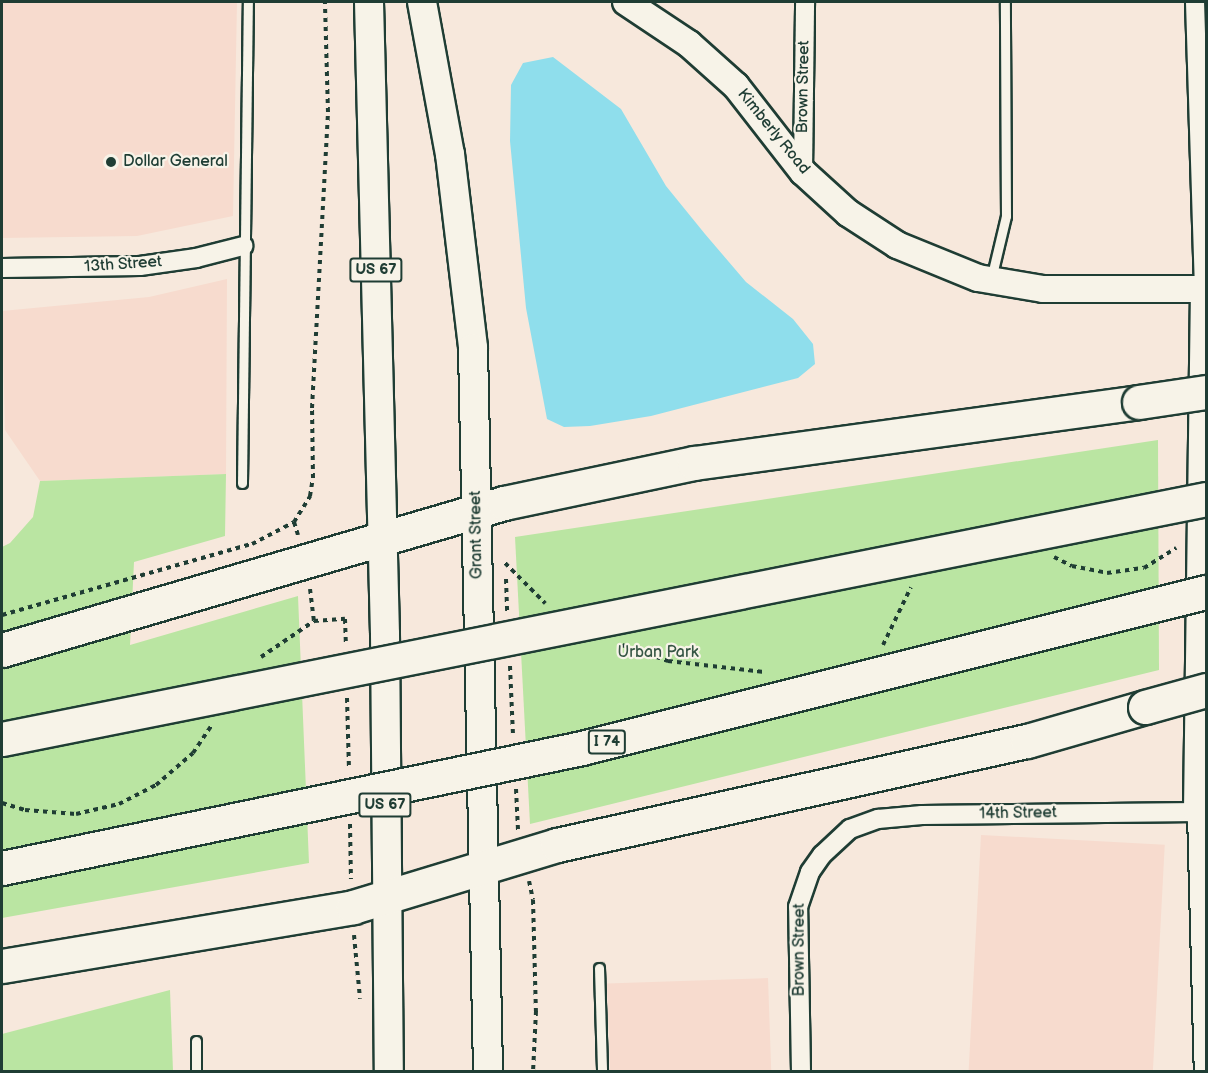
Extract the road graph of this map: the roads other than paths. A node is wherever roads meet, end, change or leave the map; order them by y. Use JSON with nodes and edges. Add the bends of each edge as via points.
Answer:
{"nodes":[{"id":1,"x":248,"y":2,"type":"edge"},
{"id":2,"x":369,"y":2,"type":"edge"},
{"id":3,"x":422,"y":2,"type":"edge"},
{"id":4,"x":626,"y":2,"type":"edge"},
{"id":5,"x":805,"y":2,"type":"edge"},
{"id":6,"x":1005,"y":2,"type":"edge"},
{"id":7,"x":1195,"y":2,"type":"edge"},
{"id":8,"x":803,"y":172,"type":"junction"},
{"id":9,"x":243,"y":246,"type":"junction"},
{"id":10,"x":2,"y":267,"type":"edge"},
{"id":11,"x":991,"y":281,"type":"junction"},
{"id":12,"x":1205,"y":290,"type":"edge"},
{"id":13,"x":1206,"y":392,"type":"edge"},
{"id":14,"x":242,"y":483,"type":"dead end"},
{"id":15,"x":1206,"y":499,"type":"edge"},
{"id":16,"x":476,"y":511,"type":"junction"},
{"id":17,"x":382,"y":539,"type":"junction"},
{"id":18,"x":1206,"y":592,"type":"edge"},
{"id":19,"x":2,"y":650,"type":"edge"},
{"id":20,"x":1206,"y":690,"type":"edge"},
{"id":21,"x":2,"y":739,"type":"edge"},
{"id":22,"x":1202,"y":812,"type":"edge"},
{"id":23,"x":836,"y":841,"type":"joint"},
{"id":24,"x":485,"y":865,"type":"junction"},
{"id":25,"x":2,"y":868,"type":"edge"},
{"id":26,"x":386,"y":899,"type":"junction"},
{"id":27,"x":2,"y":966,"type":"edge"},
{"id":28,"x":599,"y":968,"type":"dead end"},
{"id":29,"x":1204,"y":1024,"type":"edge"},
{"id":30,"x":196,"y":1041,"type":"dead end"},
{"id":31,"x":196,"y":1071,"type":"edge"},
{"id":32,"x":390,"y":1071,"type":"edge"},
{"id":33,"x":488,"y":1071,"type":"edge"},
{"id":34,"x":602,"y":1071,"type":"edge"},
{"id":35,"x":801,"y":1071,"type":"edge"},
{"id":36,"x":1204,"y":1071,"type":"edge"}],
"edges":[{"from":1,"to":9,"type":"lane"},
{"from":2,"to":17,"type":"main road","number":"US 67"},
{"from":3,"to":16,"type":"main road","name":"Grant Street","via":[[450,154],[467,283],[473,348]]},
{"from":4,"to":8,"type":"main road","name":"Kimberly Road","via":[[689,44],[736,86]]},
{"from":5,"to":8,"type":"street","name":"Brown Street"},
{"from":6,"to":11,"type":"lane","via":[[1006,216]]},
{"from":7,"to":12,"type":"street"},
{"from":8,"to":11,"type":"main road","name":"Kimberly Road","via":[[848,213],[897,245]]},
{"from":9,"to":10,"type":"street","name":"13th Street","via":[[196,258],[130,266]]},
{"from":9,"to":14,"type":"lane"},
{"from":11,"to":12,"type":"main road","name":"Kimberly Road","via":[[1043,289]]},
{"from":12,"to":22,"type":"main road"},
{"from":13,"to":16,"type":"highway","bridge":true,"via":[[694,464]]},
{"from":15,"to":21,"type":"highway","bridge":true},
{"from":16,"to":17,"type":"highway"},
{"from":16,"to":24,"type":"main road","name":"Grant Street"},
{"from":17,"to":19,"type":"highway"},
{"from":17,"to":26,"type":"main road","number":"US 67"},
{"from":18,"to":25,"type":"highway","number":"I 74","bridge":true,"via":[[582,748]]},
{"from":20,"to":24,"type":"highway","bridge":true,"via":[[1027,741],[658,821]]},
{"from":22,"to":23,"type":"street","name":"14th Street","via":[[896,817],[864,823]]},
{"from":22,"to":29,"type":"street"},
{"from":23,"to":35,"type":"street","name":"Brown Street","via":[[810,872],[798,907]]},
{"from":24,"to":26,"type":"highway"},
{"from":24,"to":33,"type":"main road","name":"Grant Street"},
{"from":26,"to":27,"type":"highway","via":[[285,921]]},
{"from":26,"to":32,"type":"main road","number":"US 67"},
{"from":28,"to":34,"type":"lane"},
{"from":29,"to":36,"type":"street"},
{"from":30,"to":31,"type":"lane"}]}
